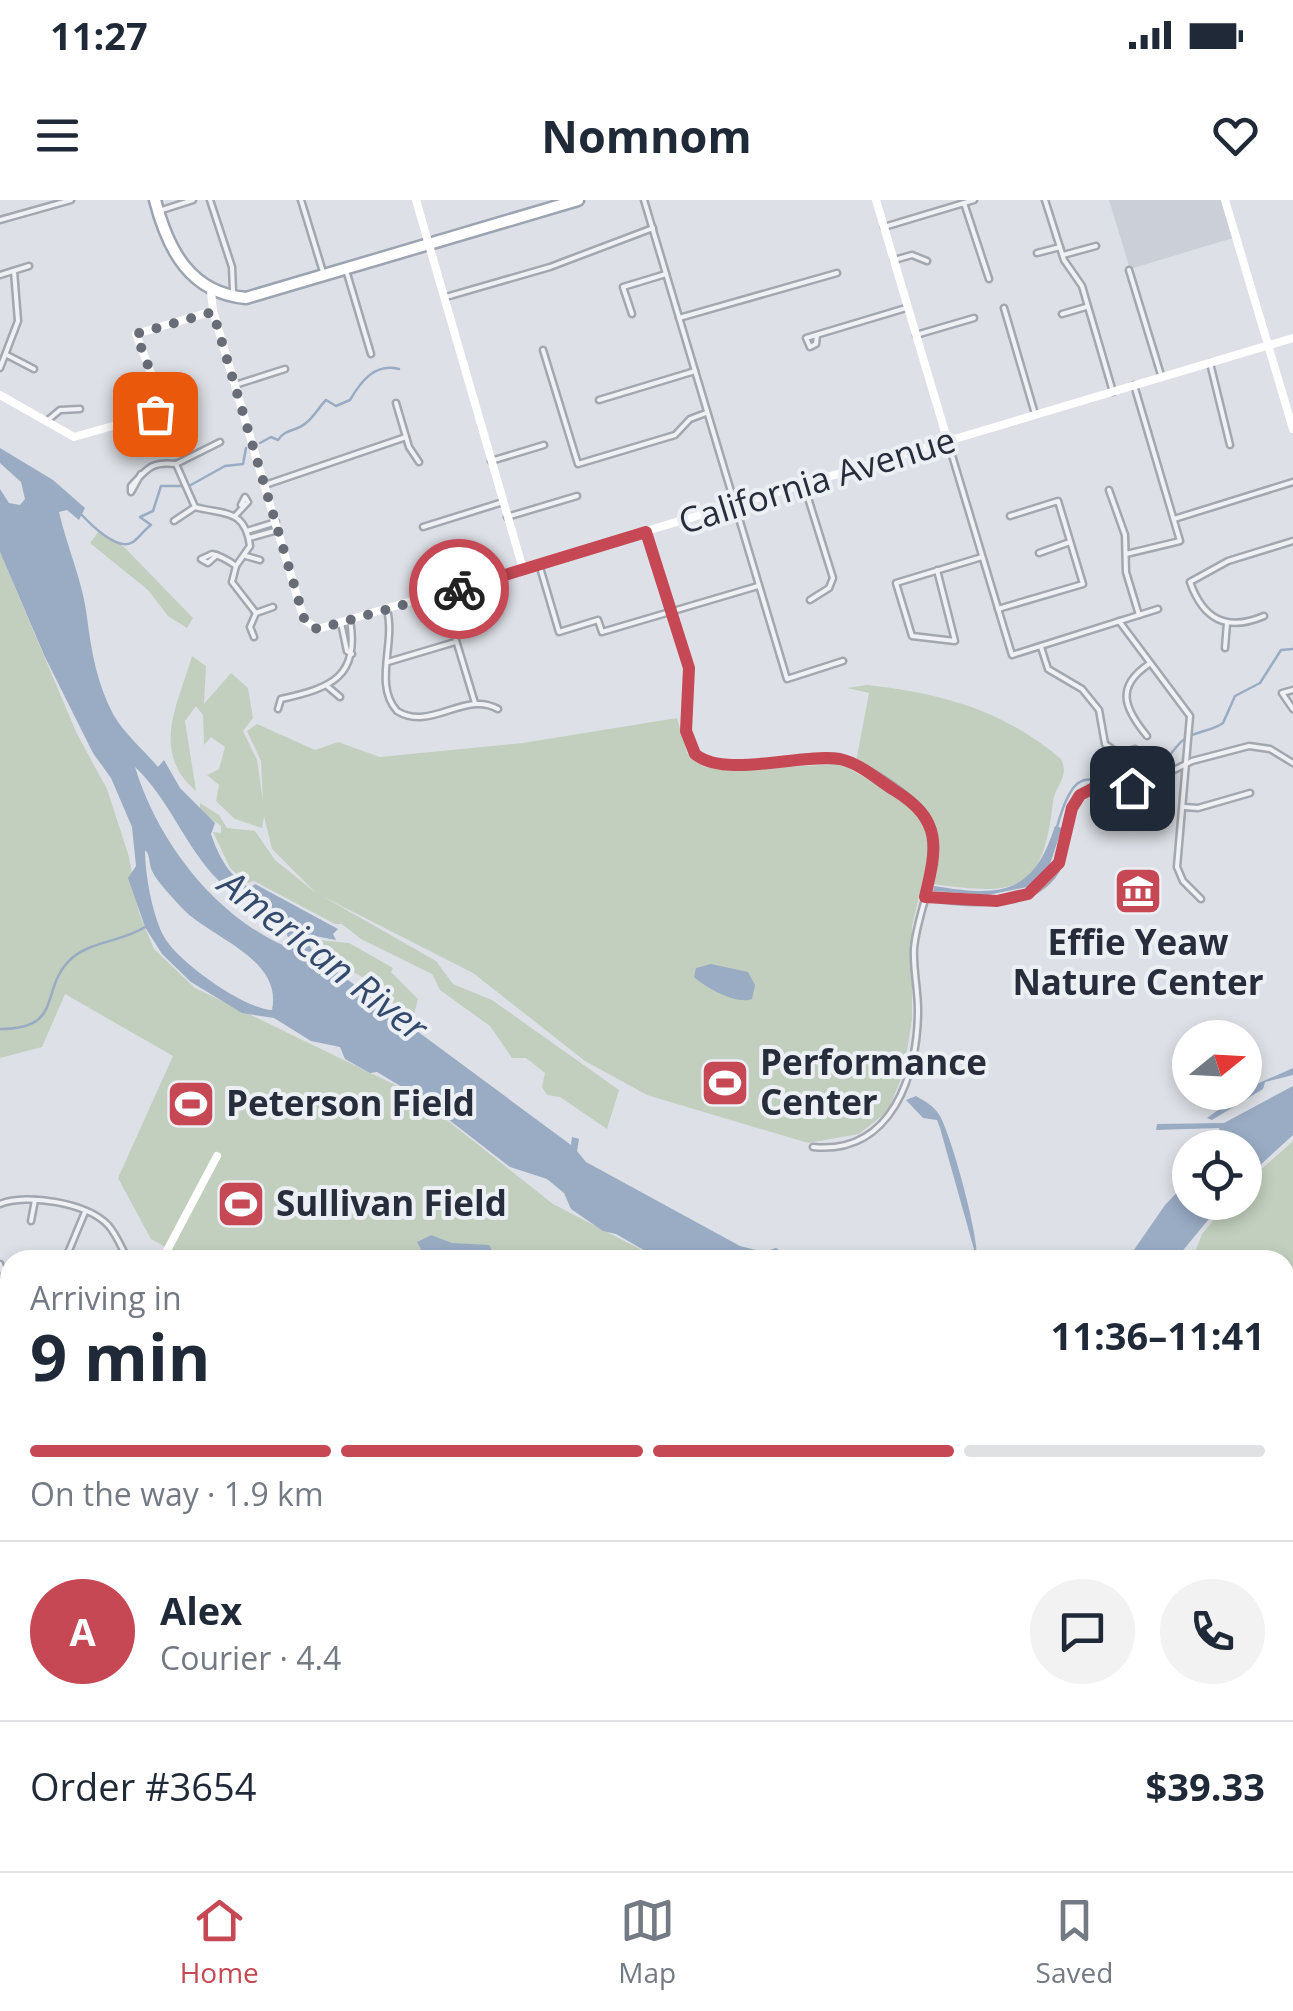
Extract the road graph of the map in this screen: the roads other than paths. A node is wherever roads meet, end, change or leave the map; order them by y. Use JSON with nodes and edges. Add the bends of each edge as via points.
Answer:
{"nodes":[{"id":1,"x":71,"y":200,"type":"edge"},
{"id":2,"x":193,"y":200,"type":"edge"},
{"id":3,"x":210,"y":200,"type":"edge"},
{"id":4,"x":301,"y":200,"type":"edge"},
{"id":5,"x":416,"y":200,"type":"edge"},
{"id":6,"x":578,"y":200,"type":"edge"},
{"id":7,"x":644,"y":200,"type":"edge"},
{"id":8,"x":876,"y":200,"type":"edge"},
{"id":9,"x":974,"y":200,"type":"edge"},
{"id":10,"x":1045,"y":200,"type":"edge"},
{"id":11,"x":1225,"y":200,"type":"edge"},
{"id":12,"x":964,"y":203,"type":"junction"},
{"id":13,"x":544,"y":205,"type":"edge"},
{"id":14,"x":156,"y":206,"type":"edge"},
{"id":15,"x":0,"y":220,"type":"edge"},
{"id":16,"x":884,"y":227,"type":"junction"},
{"id":17,"x":653,"y":228,"type":"junction"},
{"id":18,"x":430,"y":244,"type":"junction"},
{"id":19,"x":1060,"y":246,"type":"junction"},
{"id":20,"x":1096,"y":246,"type":"dead end"},
{"id":21,"x":1037,"y":254,"type":"dead end"},
{"id":22,"x":1063,"y":255,"type":"junction"},
{"id":23,"x":894,"y":260,"type":"junction"},
{"id":24,"x":926,"y":261,"type":"dead end"},
{"id":25,"x":29,"y":266,"type":"dead end"},
{"id":26,"x":346,"y":270,"type":"junction"},
{"id":27,"x":1130,"y":270,"type":"dead end"},
{"id":28,"x":14,"y":271,"type":"junction"},
{"id":29,"x":838,"y":273,"type":"dead end"},
{"id":30,"x":666,"y":274,"type":"junction"},
{"id":31,"x":0,"y":275,"type":"edge"},
{"id":32,"x":325,"y":276,"type":"junction"},
{"id":33,"x":989,"y":279,"type":"dead end"},
{"id":34,"x":221,"y":288,"type":"junction"},
{"id":35,"x":442,"y":298,"type":"junction"},
{"id":36,"x":1088,"y":307,"type":"junction"},
{"id":37,"x":908,"y":308,"type":"junction"},
{"id":38,"x":1004,"y":308,"type":"dead end"},
{"id":39,"x":213,"y":312,"type":"junction"},
{"id":40,"x":632,"y":314,"type":"dead end"},
{"id":41,"x":1062,"y":314,"type":"dead end"},
{"id":42,"x":679,"y":318,"type":"junction"},
{"id":43,"x":974,"y":318,"type":"dead end"},
{"id":44,"x":817,"y":335,"type":"dead end"},
{"id":45,"x":916,"y":335,"type":"junction"},
{"id":46,"x":1293,"y":338,"type":"edge"},
{"id":47,"x":1268,"y":345,"type":"junction"},
{"id":48,"x":543,"y":350,"type":"dead end"},
{"id":49,"x":371,"y":354,"type":"dead end"},
{"id":50,"x":6,"y":355,"type":"junction"},
{"id":51,"x":1210,"y":363,"type":"junction"},
{"id":52,"x":0,"y":368,"type":"edge"},
{"id":53,"x":34,"y":369,"type":"dead end"},
{"id":54,"x":285,"y":369,"type":"dead end"},
{"id":55,"x":695,"y":371,"type":"junction"},
{"id":56,"x":1162,"y":377,"type":"junction"},
{"id":57,"x":235,"y":385,"type":"junction"},
{"id":58,"x":1134,"y":386,"type":"junction"},
{"id":59,"x":1113,"y":392,"type":"junction"},
{"id":60,"x":0,"y":394,"type":"edge"},
{"id":61,"x":599,"y":400,"type":"dead end"},
{"id":62,"x":396,"y":403,"type":"dead end"},
{"id":63,"x":80,"y":409,"type":"dead end"},
{"id":64,"x":708,"y":412,"type":"junction"},
{"id":65,"x":1036,"y":415,"type":"junction"},
{"id":66,"x":48,"y":420,"type":"junction"},
{"id":67,"x":1293,"y":429,"type":"edge"},
{"id":68,"x":406,"y":437,"type":"junction"},
{"id":69,"x":220,"y":442,"type":"dead end"},
{"id":70,"x":948,"y":442,"type":"junction"},
{"id":71,"x":1230,"y":445,"type":"dead end"},
{"id":72,"x":544,"y":446,"type":"dead end"},
{"id":73,"x":491,"y":461,"type":"junction"},
{"id":74,"x":419,"y":462,"type":"dead end"},
{"id":75,"x":176,"y":464,"type":"junction"},
{"id":76,"x":141,"y":474,"type":"dead end"},
{"id":77,"x":1293,"y":482,"type":"edge"},
{"id":78,"x":804,"y":485,"type":"junction"},
{"id":79,"x":265,"y":486,"type":"junction"},
{"id":80,"x":1109,"y":490,"type":"dead end"},
{"id":81,"x":577,"y":496,"type":"dead end"},
{"id":82,"x":503,"y":502,"type":"junction"},
{"id":83,"x":241,"y":505,"type":"dead end"},
{"id":84,"x":735,"y":506,"type":"junction"},
{"id":85,"x":195,"y":507,"type":"junction"},
{"id":86,"x":236,"y":515,"type":"junction"},
{"id":87,"x":1010,"y":516,"type":"dead end"},
{"id":88,"x":508,"y":517,"type":"junction"},
{"id":89,"x":1174,"y":518,"type":"junction"},
{"id":90,"x":174,"y":521,"type":"dead end"},
{"id":91,"x":264,"y":526,"type":"junction"},
{"id":92,"x":277,"y":526,"type":"junction"},
{"id":93,"x":423,"y":527,"type":"dead end"},
{"id":94,"x":247,"y":531,"type":"junction"},
{"id":95,"x":646,"y":532,"type":"junction"},
{"id":96,"x":266,"y":534,"type":"junction"},
{"id":97,"x":249,"y":538,"type":"junction"},
{"id":98,"x":1293,"y":540,"type":"edge"},
{"id":99,"x":1070,"y":542,"type":"junction"},
{"id":100,"x":1039,"y":553,"type":"dead end"},
{"id":101,"x":1126,"y":554,"type":"junction"},
{"id":102,"x":217,"y":555,"type":"dead end"},
{"id":103,"x":246,"y":556,"type":"junction"},
{"id":104,"x":982,"y":556,"type":"junction"},
{"id":105,"x":260,"y":560,"type":"dead end"},
{"id":106,"x":540,"y":564,"type":"junction"},
{"id":107,"x":236,"y":566,"type":"junction"},
{"id":108,"x":523,"y":569,"type":"junction"},
{"id":109,"x":937,"y":570,"type":"junction"},
{"id":110,"x":759,"y":586,"type":"junction"},
{"id":111,"x":442,"y":594,"type":"junction"},
{"id":112,"x":810,"y":600,"type":"dead end"},
{"id":113,"x":272,"y":607,"type":"dead end"},
{"id":114,"x":998,"y":609,"type":"junction"},
{"id":115,"x":1158,"y":609,"type":"dead end"},
{"id":116,"x":387,"y":610,"type":"junction"},
{"id":117,"x":672,"y":611,"type":"junction"},
{"id":118,"x":256,"y":613,"type":"junction"},
{"id":119,"x":1139,"y":615,"type":"junction"},
{"id":120,"x":1264,"y":616,"type":"dead end"},
{"id":121,"x":346,"y":622,"type":"junction"},
{"id":122,"x":1119,"y":622,"type":"junction"},
{"id":123,"x":1227,"y":623,"type":"junction"},
{"id":124,"x":254,"y":637,"type":"dead end"},
{"id":125,"x":456,"y":641,"type":"junction"},
{"id":126,"x":1040,"y":645,"type":"junction"},
{"id":127,"x":1225,"y":648,"type":"dead end"},
{"id":128,"x":843,"y":661,"type":"dead end"},
{"id":129,"x":388,"y":662,"type":"junction"},
{"id":130,"x":1149,"y":664,"type":"junction"},
{"id":131,"x":327,"y":686,"type":"junction"},
{"id":132,"x":1293,"y":690,"type":"edge"},
{"id":133,"x":340,"y":697,"type":"dead end"},
{"id":134,"x":475,"y":703,"type":"junction"},
{"id":135,"x":278,"y":709,"type":"dead end"},
{"id":136,"x":498,"y":709,"type":"dead end"},
{"id":137,"x":1293,"y":709,"type":"edge"},
{"id":138,"x":1147,"y":736,"type":"dead end"},
{"id":139,"x":1136,"y":749,"type":"dead end"},
{"id":140,"x":1187,"y":763,"type":"junction"},
{"id":141,"x":1293,"y":763,"type":"edge"},
{"id":142,"x":1250,"y":793,"type":"dead end"},
{"id":143,"x":1184,"y":807,"type":"junction"},
{"id":144,"x":925,"y":897,"type":"junction"},
{"id":145,"x":1201,"y":899,"type":"dead end"},
{"id":146,"x":813,"y":1147,"type":"dead end"},
{"id":147,"x":216,"y":1156,"type":"dead end"},
{"id":148,"x":35,"y":1200,"type":"junction"},
{"id":149,"x":0,"y":1204,"type":"edge"},
{"id":150,"x":86,"y":1212,"type":"junction"},
{"id":151,"x":30,"y":1222,"type":"dead end"},
{"id":152,"x":69,"y":1250,"type":"edge"},
{"id":153,"x":122,"y":1250,"type":"edge"},
{"id":154,"x":167,"y":1250,"type":"edge"}],
"edges":[{"from":1,"to":15,"type":"street"},
{"from":2,"to":14,"type":"street"},
{"from":3,"to":34,"type":"street"},
{"from":4,"to":32,"type":"street"},
{"from":5,"to":18,"type":"street"},
{"from":6,"to":13,"type":"main road"},
{"from":7,"to":17,"type":"street"},
{"from":8,"to":16,"type":"street"},
{"from":9,"to":12,"type":"street"},
{"from":10,"to":19,"type":"street"},
{"from":11,"to":47,"type":"street"},
{"from":12,"to":16,"type":"street"},
{"from":12,"to":33,"type":"street"},
{"from":13,"to":18,"type":"main road"},
{"from":14,"to":34,"type":"main road","via":[[173,253]]},
{"from":16,"to":23,"type":"street"},
{"from":17,"to":30,"type":"street"},
{"from":17,"to":35,"type":"street"},
{"from":18,"to":26,"type":"main road"},
{"from":18,"to":35,"type":"street"},
{"from":19,"to":21,"type":"street"},
{"from":19,"to":22,"type":"street"},
{"from":20,"to":22,"type":"street"},
{"from":22,"to":36,"type":"street"},
{"from":23,"to":24,"type":"street","via":[[912,255]]},
{"from":23,"to":37,"type":"street"},
{"from":25,"to":28,"type":"street"},
{"from":26,"to":32,"type":"main road"},
{"from":26,"to":49,"type":"street"},
{"from":27,"to":56,"type":"street"},
{"from":28,"to":31,"type":"street"},
{"from":28,"to":50,"type":"street","via":[[19,310]]},
{"from":29,"to":42,"type":"street"},
{"from":30,"to":40,"type":"street","via":[[623,287]]},
{"from":30,"to":42,"type":"street"},
{"from":32,"to":34,"type":"main road","via":[[256,295]]},
{"from":34,"to":39,"type":"street"},
{"from":35,"to":73,"type":"street"},
{"from":36,"to":41,"type":"street"},
{"from":36,"to":59,"type":"street"},
{"from":37,"to":44,"type":"street"},
{"from":37,"to":45,"type":"street"},
{"from":38,"to":65,"type":"street"},
{"from":39,"to":57,"type":"street"},
{"from":39,"to":66,"type":"street","via":[[136,334],[162,408],[70,436]]},
{"from":42,"to":55,"type":"street"},
{"from":43,"to":45,"type":"street"},
{"from":45,"to":70,"type":"street"},
{"from":46,"to":47,"type":"street","name":"California Avenue"},
{"from":47,"to":51,"type":"street","name":"California Avenue"},
{"from":47,"to":67,"type":"street"},
{"from":48,"to":64,"type":"street","via":[[578,464],[673,436]]},
{"from":50,"to":52,"type":"street"},
{"from":50,"to":53,"type":"street"},
{"from":51,"to":56,"type":"street","name":"California Avenue"},
{"from":51,"to":71,"type":"street"},
{"from":54,"to":57,"type":"street"},
{"from":55,"to":61,"type":"street"},
{"from":55,"to":64,"type":"street"},
{"from":56,"to":58,"type":"street","name":"California Avenue"},
{"from":57,"to":79,"type":"street"},
{"from":58,"to":59,"type":"street","name":"California Avenue"},
{"from":58,"to":89,"type":"street"},
{"from":59,"to":65,"type":"street","name":"California Avenue"},
{"from":60,"to":66,"type":"street"},
{"from":62,"to":68,"type":"street"},
{"from":63,"to":66,"type":"street","via":[[60,410]]},
{"from":64,"to":84,"type":"street"},
{"from":65,"to":70,"type":"street","name":"California Avenue"},
{"from":68,"to":74,"type":"street"},
{"from":68,"to":79,"type":"street"},
{"from":69,"to":75,"type":"street"},
{"from":70,"to":78,"type":"street","name":"California Avenue"},
{"from":70,"to":104,"type":"street"},
{"from":72,"to":73,"type":"street"},
{"from":73,"to":82,"type":"street"},
{"from":75,"to":76,"type":"street","via":[[156,462]]},
{"from":75,"to":85,"type":"street"},
{"from":77,"to":89,"type":"street"},
{"from":78,"to":84,"type":"street","name":"California Avenue"},
{"from":78,"to":112,"type":"street","via":[[834,578]]},
{"from":79,"to":92,"type":"street"},
{"from":80,"to":101,"type":"street"},
{"from":81,"to":88,"type":"street"},
{"from":82,"to":88,"type":"street"},
{"from":82,"to":93,"type":"street"},
{"from":83,"to":86,"type":"street"},
{"from":84,"to":95,"type":"street","name":"California Avenue"},
{"from":84,"to":110,"type":"street"},
{"from":85,"to":86,"type":"street"},
{"from":85,"to":90,"type":"street"},
{"from":86,"to":94,"type":"street"},
{"from":87,"to":99,"type":"street","via":[[1058,501]]},
{"from":88,"to":108,"type":"street"},
{"from":89,"to":101,"type":"street","via":[[1180,541]]},
{"from":91,"to":92,"type":"street"},
{"from":91,"to":94,"type":"street"},
{"from":91,"to":96,"type":"street"},
{"from":92,"to":96,"type":"street"},
{"from":92,"to":121,"type":"street","via":[[306,625]]},
{"from":94,"to":97,"type":"street"},
{"from":95,"to":106,"type":"street","name":"California Avenue"},
{"from":95,"to":117,"type":"street"},
{"from":96,"to":97,"type":"street"},
{"from":97,"to":103,"type":"street"},
{"from":98,"to":123,"type":"street","via":[[1228,561],[1190,582],[1202,610]]},
{"from":99,"to":100,"type":"street"},
{"from":99,"to":114,"type":"street","via":[[1083,584]]},
{"from":101,"to":119,"type":"street"},
{"from":102,"to":107,"type":"street"},
{"from":103,"to":105,"type":"street"},
{"from":103,"to":107,"type":"street"},
{"from":104,"to":109,"type":"street"},
{"from":104,"to":114,"type":"street"},
{"from":106,"to":108,"type":"street","name":"California Avenue"},
{"from":106,"to":117,"type":"street","via":[[560,632],[598,620],[602,632]]},
{"from":107,"to":118,"type":"street","via":[[234,587]]},
{"from":108,"to":111,"type":"street","name":"California Avenue"},
{"from":109,"to":109,"type":"street","via":[[955,641],[912,636],[896,582]]},
{"from":110,"to":117,"type":"street"},
{"from":110,"to":128,"type":"street","via":[[787,679]]},
{"from":111,"to":116,"type":"street","name":"California Avenue"},
{"from":111,"to":125,"type":"street"},
{"from":113,"to":118,"type":"street"},
{"from":114,"to":126,"type":"street","via":[[1012,655]]},
{"from":115,"to":119,"type":"street"},
{"from":116,"to":121,"type":"street","name":"California Avenue"},
{"from":116,"to":129,"type":"street"},
{"from":117,"to":144,"type":"street","via":[[689,668],[686,731],[695,754],[719,765],[825,758],[862,768],[911,800],[930,825],[935,850]]},
{"from":118,"to":124,"type":"street"},
{"from":119,"to":122,"type":"street"},
{"from":120,"to":123,"type":"street"},
{"from":121,"to":131,"type":"street","via":[[352,654],[347,671]]},
{"from":122,"to":126,"type":"street"},
{"from":122,"to":130,"type":"street"},
{"from":123,"to":127,"type":"street"},
{"from":125,"to":129,"type":"street"},
{"from":125,"to":134,"type":"street"},
{"from":126,"to":139,"type":"street","via":[[1048,668],[1082,689],[1099,710],[1105,744],[1120,754]]},
{"from":129,"to":134,"type":"street","via":[[386,694],[402,714],[424,718]]},
{"from":130,"to":138,"type":"street","via":[[1130,678],[1124,699]]},
{"from":130,"to":140,"type":"street","via":[[1187,708]]},
{"from":131,"to":133,"type":"street"},
{"from":131,"to":135,"type":"street","via":[[281,699]]},
{"from":132,"to":137,"type":"street","via":[[1282,693]]},
{"from":134,"to":136,"type":"street"},
{"from":140,"to":141,"type":"street","via":[[1249,746]]},
{"from":140,"to":143,"type":"street"},
{"from":140,"to":144,"type":"street","via":[[1140,786],[1095,787],[1072,808],[1059,863],[1035,890],[997,901]]},
{"from":142,"to":143,"type":"street"},
{"from":143,"to":145,"type":"street","via":[[1179,874]]},
{"from":144,"to":146,"type":"street","via":[[914,952],[918,1027],[904,1094],[866,1137]]},
{"from":147,"to":154,"type":"street"},
{"from":148,"to":149,"type":"street"},
{"from":148,"to":150,"type":"street"},
{"from":148,"to":151,"type":"street"},
{"from":150,"to":152,"type":"street"},
{"from":150,"to":153,"type":"street","via":[[108,1226]]}]}
